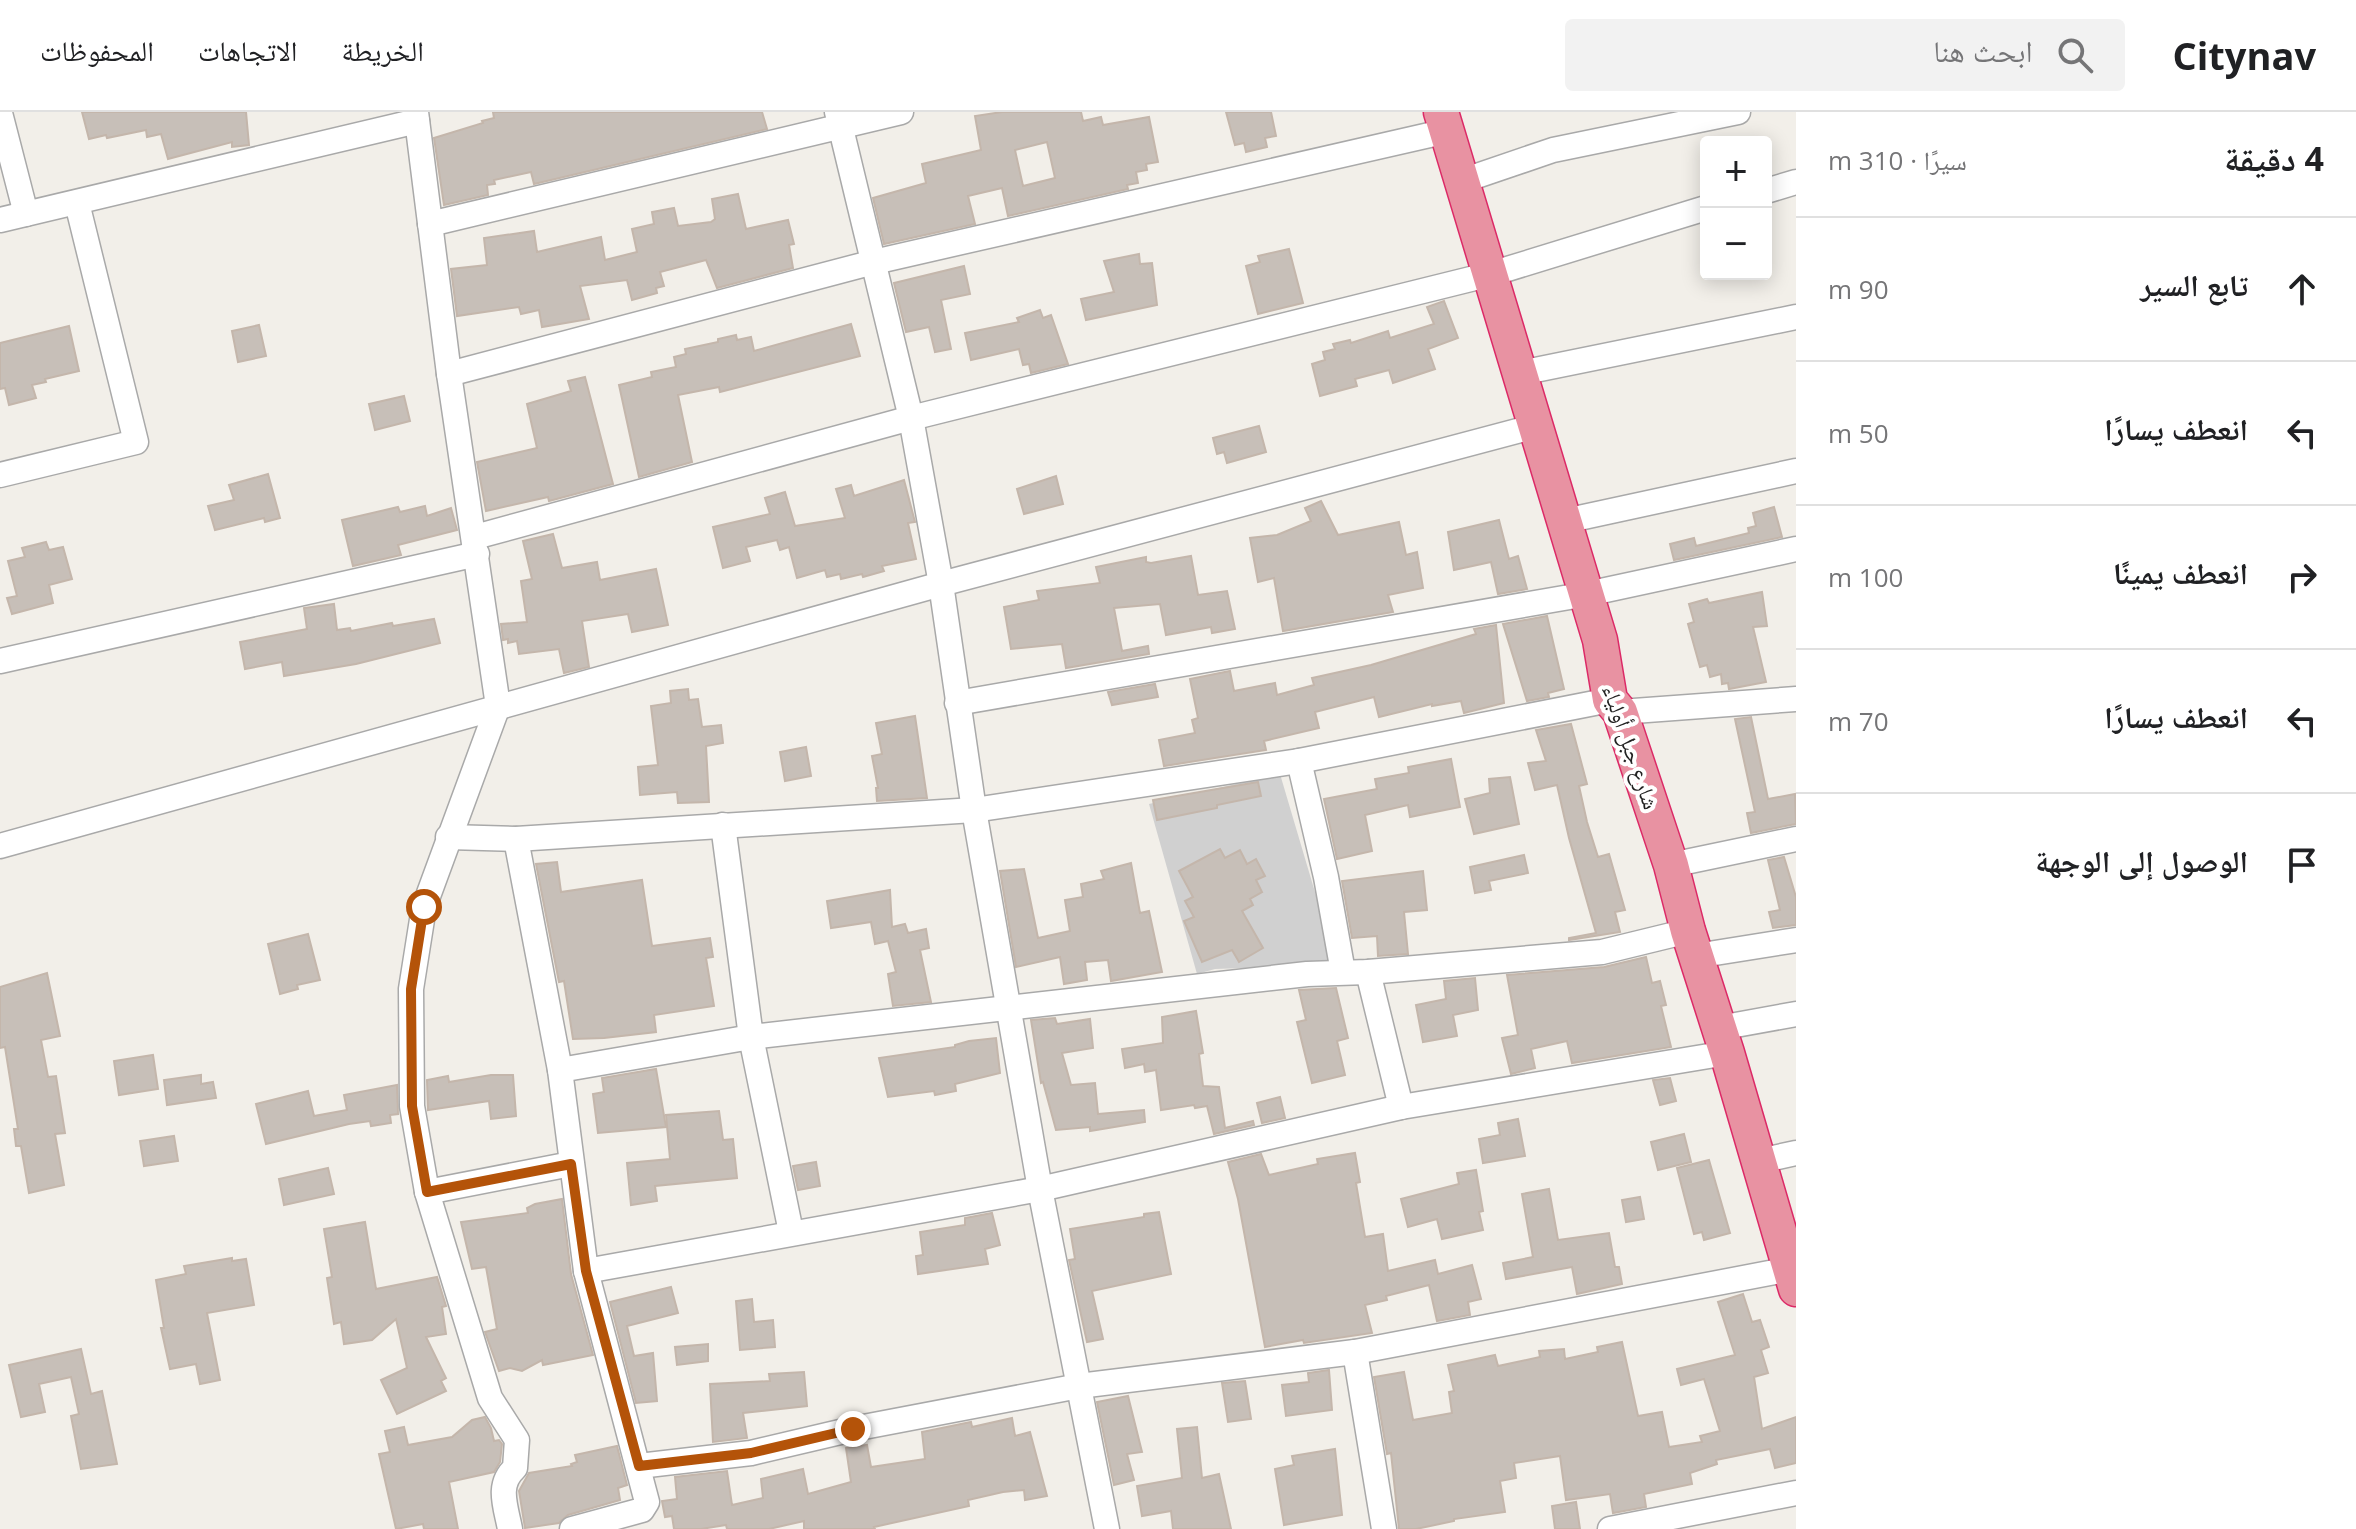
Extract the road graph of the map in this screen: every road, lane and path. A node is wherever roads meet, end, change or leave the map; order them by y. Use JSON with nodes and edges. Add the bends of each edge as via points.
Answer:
{"nodes":[{"id":1,"x":901,"y":112,"type":"edge"},
{"id":2,"x":1738,"y":112,"type":"edge"},
{"id":3,"x":0,"y":113,"type":"edge"},
{"id":4,"x":416,"y":116,"type":"edge"},
{"id":5,"x":839,"y":118,"type":"edge"},
{"id":6,"x":1444,"y":122,"type":"edge"},
{"id":7,"x":1462,"y":181,"type":"junction"},
{"id":8,"x":1796,"y":182,"type":"edge"},
{"id":9,"x":1772,"y":189,"type":"edge"},
{"id":10,"x":77,"y":203,"type":"junction"},
{"id":11,"x":1700,"y":210,"type":"edge"},
{"id":12,"x":26,"y":214,"type":"junction"},
{"id":13,"x":0,"y":220,"type":"edge"},
{"id":14,"x":430,"y":224,"type":"junction"},
{"id":15,"x":874,"y":262,"type":"junction"},
{"id":16,"x":1491,"y":274,"type":"junction"},
{"id":17,"x":1796,"y":317,"type":"edge"},
{"id":18,"x":1520,"y":373,"type":"junction"},
{"id":19,"x":449,"y":374,"type":"junction"},
{"id":20,"x":911,"y":418,"type":"junction"},
{"id":21,"x":1536,"y":426,"type":"junction"},
{"id":22,"x":1796,"y":471,"type":"edge"},
{"id":23,"x":0,"y":475,"type":"edge"},
{"id":24,"x":1565,"y":521,"type":"junction"},
{"id":25,"x":476,"y":546,"type":"junction"},
{"id":26,"x":1796,"y":549,"type":"edge"},
{"id":27,"x":941,"y":584,"type":"junction"},
{"id":28,"x":1587,"y":594,"type":"junction"},
{"id":29,"x":0,"y":661,"type":"edge"},
{"id":30,"x":1796,"y":699,"type":"edge"},
{"id":31,"x":957,"y":703,"type":"junction"},
{"id":32,"x":498,"y":706,"type":"junction"},
{"id":33,"x":1615,"y":706,"type":"junction"},
{"id":34,"x":1299,"y":761,"type":"junction"},
{"id":35,"x":974,"y":810,"type":"junction"},
{"id":36,"x":723,"y":825,"type":"junction"},
{"id":37,"x":448,"y":837,"type":"junction"},
{"id":38,"x":516,"y":839,"type":"junction"},
{"id":39,"x":1796,"y":839,"type":"edge"},
{"id":40,"x":0,"y":846,"type":"edge"},
{"id":41,"x":1671,"y":865,"type":"junction"},
{"id":42,"x":1796,"y":940,"type":"edge"},
{"id":43,"x":1692,"y":944,"type":"junction"},
{"id":44,"x":1343,"y":972,"type":"junction"},
{"id":45,"x":1368,"y":972,"type":"junction"},
{"id":46,"x":1010,"y":1009,"type":"junction"},
{"id":47,"x":1796,"y":1014,"type":"edge"},
{"id":48,"x":751,"y":1037,"type":"junction"},
{"id":49,"x":1723,"y":1041,"type":"junction"},
{"id":50,"x":560,"y":1070,"type":"junction"},
{"id":51,"x":1401,"y":1107,"type":"junction"},
{"id":52,"x":1796,"y":1153,"type":"edge"},
{"id":53,"x":1759,"y":1161,"type":"junction"},
{"id":54,"x":571,"y":1164,"type":"junction"},
{"id":55,"x":1040,"y":1189,"type":"junction"},
{"id":56,"x":427,"y":1192,"type":"junction"},
{"id":57,"x":791,"y":1232,"type":"junction"},
{"id":58,"x":586,"y":1271,"type":"junction"},
{"id":59,"x":1794,"y":1275,"type":"edge"},
{"id":60,"x":1355,"y":1352,"type":"junction"},
{"id":61,"x":1079,"y":1386,"type":"junction"},
{"id":62,"x":639,"y":1466,"type":"junction"},
{"id":63,"x":1796,"y":1493,"type":"edge"},
{"id":64,"x":510,"y":1529,"type":"edge"},
{"id":65,"x":572,"y":1529,"type":"edge"},
{"id":66,"x":1107,"y":1529,"type":"edge"},
{"id":67,"x":1384,"y":1529,"type":"edge"},
{"id":68,"x":1610,"y":1529,"type":"edge"}],
"edges":[{"from":1,"to":5,"type":"street"},
{"from":2,"to":7,"type":"street","via":[[1553,150]]},
{"from":3,"to":12,"type":"street"},
{"from":4,"to":10,"type":"street"},
{"from":4,"to":14,"type":"street"},
{"from":5,"to":14,"type":"street"},
{"from":5,"to":15,"type":"street"},
{"from":6,"to":7,"type":"highway","name":"شارع جبل أولياء"},
{"from":6,"to":15,"type":"street"},
{"from":7,"to":16,"type":"highway","name":"شارع جبل أولياء"},
{"from":8,"to":9,"type":"street"},
{"from":10,"to":12,"type":"street"},
{"from":10,"to":23,"type":"street","via":[[136,442]]},
{"from":11,"to":16,"type":"street"},
{"from":12,"to":13,"type":"street"},
{"from":14,"to":19,"type":"street"},
{"from":15,"to":19,"type":"street"},
{"from":15,"to":20,"type":"street"},
{"from":16,"to":18,"type":"highway","name":"شارع جبل أولياء"},
{"from":16,"to":20,"type":"street"},
{"from":17,"to":18,"type":"street"},
{"from":18,"to":21,"type":"highway","name":"شارع جبل أولياء"},
{"from":19,"to":25,"type":"street"},
{"from":20,"to":25,"type":"street"},
{"from":20,"to":27,"type":"street"},
{"from":21,"to":24,"type":"highway","name":"شارع جبل أولياء"},
{"from":21,"to":27,"type":"street"},
{"from":22,"to":24,"type":"street"},
{"from":24,"to":28,"type":"highway","name":"شارع جبل أولياء"},
{"from":25,"to":29,"type":"street"},
{"from":25,"to":32,"type":"street"},
{"from":26,"to":28,"type":"street"},
{"from":27,"to":31,"type":"street"},
{"from":27,"to":32,"type":"street"},
{"from":28,"to":31,"type":"street"},
{"from":28,"to":33,"type":"highway","name":"شارع جبل أولياء"},
{"from":30,"to":33,"type":"street"},
{"from":31,"to":35,"type":"street"},
{"from":32,"to":37,"type":"street"},
{"from":32,"to":40,"type":"street"},
{"from":33,"to":34,"type":"street"},
{"from":33,"to":41,"type":"highway","name":"شارع جبل أولياء"},
{"from":34,"to":35,"type":"street"},
{"from":34,"to":44,"type":"street"},
{"from":35,"to":36,"type":"street"},
{"from":35,"to":46,"type":"street"},
{"from":36,"to":38,"type":"street"},
{"from":36,"to":48,"type":"street"},
{"from":37,"to":38,"type":"street"},
{"from":37,"to":56,"type":"street","via":[[424,907],[411,989],[412,1106]]},
{"from":38,"to":50,"type":"street"},
{"from":39,"to":41,"type":"street"},
{"from":41,"to":43,"type":"highway","name":"شارع جبل أولياء"},
{"from":42,"to":43,"type":"street"},
{"from":43,"to":45,"type":"street"},
{"from":43,"to":49,"type":"highway","name":"شارع جبل أولياء"},
{"from":44,"to":45,"type":"street"},
{"from":44,"to":46,"type":"street"},
{"from":45,"to":51,"type":"street"},
{"from":46,"to":48,"type":"street"},
{"from":46,"to":55,"type":"street"},
{"from":47,"to":49,"type":"street"},
{"from":48,"to":50,"type":"street"},
{"from":48,"to":57,"type":"street"},
{"from":49,"to":51,"type":"street"},
{"from":49,"to":53,"type":"highway","name":"شارع جبل أولياء"},
{"from":50,"to":54,"type":"street"},
{"from":51,"to":55,"type":"street"},
{"from":52,"to":53,"type":"street"},
{"from":53,"to":59,"type":"highway","name":"شارع جبل أولياء"},
{"from":54,"to":56,"type":"street"},
{"from":54,"to":58,"type":"street"},
{"from":55,"to":57,"type":"street"},
{"from":55,"to":61,"type":"street"},
{"from":56,"to":64,"type":"street","via":[[490,1398],[517,1440],[515,1468],[502,1486]]},
{"from":57,"to":58,"type":"street"},
{"from":58,"to":62,"type":"street"},
{"from":59,"to":60,"type":"street"},
{"from":60,"to":61,"type":"street"},
{"from":60,"to":67,"type":"street"},
{"from":61,"to":62,"type":"street","via":[[751,1453]]},
{"from":61,"to":66,"type":"street"},
{"from":62,"to":65,"type":"street","via":[[646,1507]]},
{"from":63,"to":68,"type":"street"}]}
